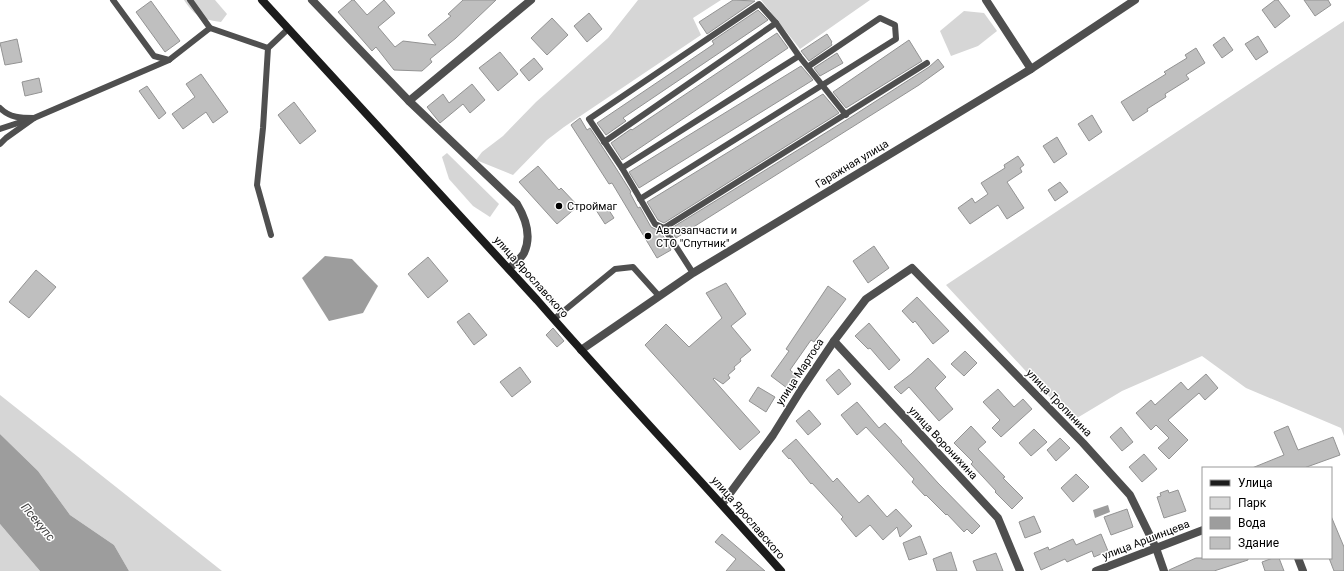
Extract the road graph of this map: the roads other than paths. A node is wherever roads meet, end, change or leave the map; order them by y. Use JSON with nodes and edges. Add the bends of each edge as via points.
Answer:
{"nodes":[{"id":1,"x":113,"y":0,"type":"edge"},
{"id":2,"x":190,"y":0,"type":"edge"},
{"id":3,"x":262,"y":0,"type":"edge"},
{"id":4,"x":531,"y":0,"type":"edge"},
{"id":5,"x":986,"y":0,"type":"edge"},
{"id":6,"x":315,"y":1,"type":"edge"},
{"id":7,"x":1133,"y":1,"type":"edge"},
{"id":8,"x":776,"y":23,"type":"junction"},
{"id":9,"x":210,"y":28,"type":"junction"},
{"id":10,"x":288,"y":29,"type":"junction"},
{"id":11,"x":268,"y":48,"type":"junction"},
{"id":12,"x":800,"y":56,"type":"junction"},
{"id":13,"x":169,"y":60,"type":"junction"},
{"id":14,"x":926,"y":63,"type":"dead end"},
{"id":15,"x":809,"y":66,"type":"junction"},
{"id":16,"x":1031,"y":69,"type":"junction"},
{"id":17,"x":823,"y":84,"type":"junction"},
{"id":18,"x":409,"y":101,"type":"junction"},
{"id":19,"x":0,"y":108,"type":"edge"},
{"id":20,"x":846,"y":115,"type":"junction"},
{"id":21,"x":34,"y":118,"type":"junction"},
{"id":22,"x":0,"y":129,"type":"edge"},
{"id":23,"x":604,"y":142,"type":"junction"},
{"id":24,"x":0,"y":144,"type":"edge"},
{"id":25,"x":622,"y":168,"type":"junction"},
{"id":26,"x":640,"y":198,"type":"junction"},
{"id":27,"x":664,"y":228,"type":"junction"},
{"id":28,"x":271,"y":235,"type":"dead end"},
{"id":29,"x":912,"y":268,"type":"joint"},
{"id":30,"x":509,"y":269,"type":"junction"},
{"id":31,"x":693,"y":273,"type":"junction"},
{"id":32,"x":659,"y":296,"type":"junction"},
{"id":33,"x":554,"y":319,"type":"junction"},
{"id":34,"x":834,"y":341,"type":"junction"},
{"id":35,"x":581,"y":350,"type":"junction"},
{"id":36,"x":722,"y":504,"type":"junction"},
{"id":37,"x":1202,"y":530,"type":"edge"},
{"id":38,"x":1156,"y":548,"type":"junction"},
{"id":39,"x":1298,"y":559,"type":"edge"},
{"id":40,"x":781,"y":571,"type":"edge"},
{"id":41,"x":1020,"y":571,"type":"edge"},
{"id":42,"x":1096,"y":571,"type":"edge"},
{"id":43,"x":1164,"y":571,"type":"edge"},
{"id":44,"x":1303,"y":571,"type":"edge"}],
"edges":[{"from":1,"to":13,"type":"lane","via":[[154,56]]},
{"from":2,"to":9,"type":"lane"},
{"from":3,"to":10,"type":"street","name":"улица Ярославского"},
{"from":4,"to":18,"type":"street"},
{"from":5,"to":16,"type":"street"},
{"from":6,"to":18,"type":"street"},
{"from":7,"to":16,"type":"street","name":"Гаражная улица"},
{"from":8,"to":12,"type":"lane"},
{"from":8,"to":23,"type":"lane"},
{"from":8,"to":23,"type":"lane","via":[[759,4],[589,119]]},
{"from":9,"to":11,"type":"lane"},
{"from":9,"to":13,"type":"lane"},
{"from":10,"to":11,"type":"lane"},
{"from":10,"to":30,"type":"street","name":"улица Ярославского"},
{"from":11,"to":28,"type":"lane","via":[[257,185]]},
{"from":12,"to":15,"type":"lane"},
{"from":12,"to":25,"type":"lane"},
{"from":13,"to":21,"type":"lane"},
{"from":14,"to":20,"type":"lane"},
{"from":15,"to":17,"type":"lane"},
{"from":15,"to":17,"type":"lane","via":[[880,18],[895,25],[896,39]]},
{"from":16,"to":31,"type":"street","name":"Гаражная улица"},
{"from":17,"to":20,"type":"lane"},
{"from":17,"to":26,"type":"lane"},
{"from":18,"to":30,"type":"street","via":[[517,204],[525,218],[528,237],[524,254]]},
{"from":19,"to":21,"type":"lane","via":[[6,114],[18,118]]},
{"from":20,"to":27,"type":"lane"},
{"from":21,"to":22,"type":"lane"},
{"from":21,"to":24,"type":"lane"},
{"from":23,"to":25,"type":"lane"},
{"from":25,"to":26,"type":"lane"},
{"from":26,"to":27,"type":"lane","via":[[655,224]]},
{"from":27,"to":31,"type":"lane"},
{"from":29,"to":34,"type":"street","name":"улица Мартоса","via":[[866,300]]},
{"from":29,"to":38,"type":"street","name":"улица Тропинина","via":[[1083,443],[1130,495]]},
{"from":30,"to":33,"type":"street","name":"улица Ярославского"},
{"from":31,"to":32,"type":"street","name":"Гаражная улица"},
{"from":32,"to":33,"type":"lane","via":[[633,267],[615,269]]},
{"from":32,"to":35,"type":"street","name":"Гаражная улица"},
{"from":33,"to":35,"type":"street","name":"улица Ярославского"},
{"from":34,"to":36,"type":"street","name":"улица Мартоса","via":[[773,435]]},
{"from":34,"to":41,"type":"street","name":"улица Воронихина","via":[[998,518]]},
{"from":35,"to":36,"type":"street","name":"улица Ярославского"},
{"from":36,"to":40,"type":"street","name":"улица Ярославского"},
{"from":37,"to":38,"type":"street","name":"улица Аршинцева"},
{"from":38,"to":42,"type":"street","name":"улица Аршинцева"},
{"from":38,"to":43,"type":"street","name":"улица Тропинина"},
{"from":39,"to":44,"type":"street"}]}
